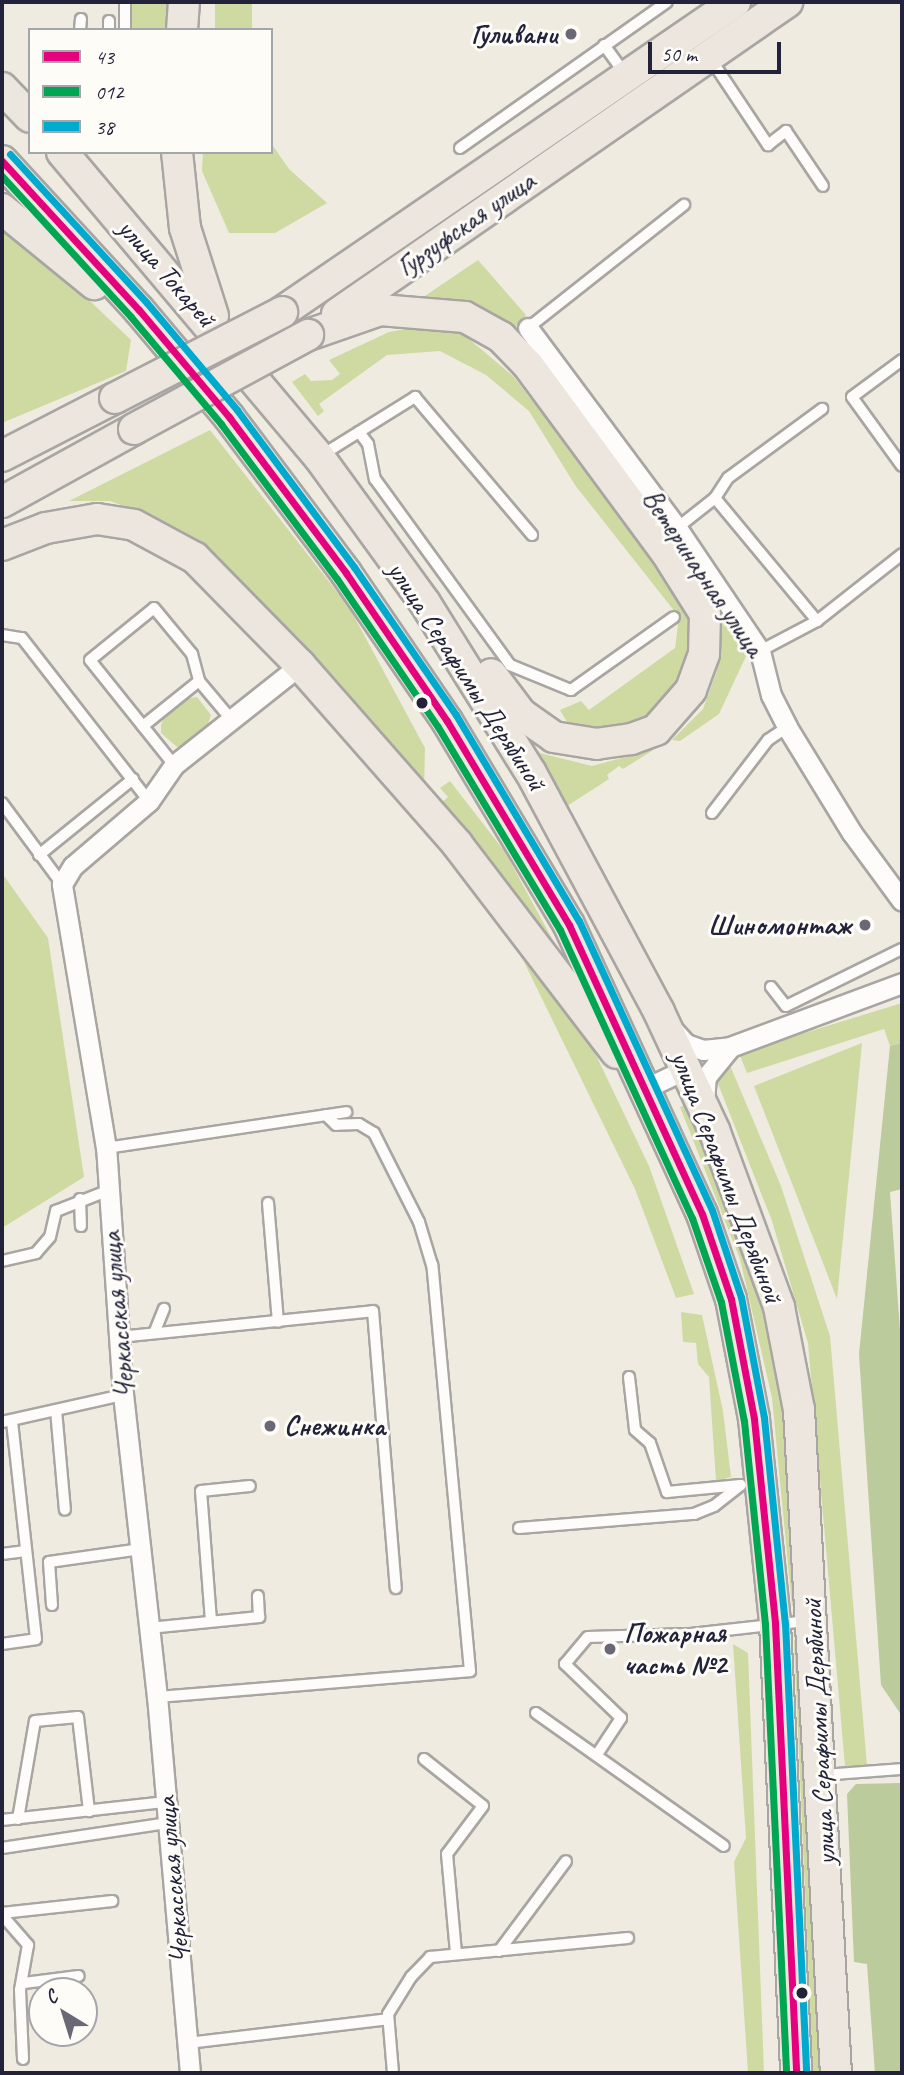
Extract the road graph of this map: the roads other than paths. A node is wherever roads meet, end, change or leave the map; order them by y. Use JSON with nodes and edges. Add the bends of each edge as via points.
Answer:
{"nodes":[{"id":1,"x":125,"y":2,"type":"edge"},
{"id":2,"x":184,"y":2,"type":"edge"},
{"id":3,"x":667,"y":2,"type":"edge"},
{"id":4,"x":735,"y":2,"type":"edge"},
{"id":5,"x":787,"y":2,"type":"edge"},
{"id":6,"x":125,"y":28,"type":"edge"},
{"id":7,"x":182,"y":28,"type":"edge"},
{"id":8,"x":604,"y":45,"type":"junction"},
{"id":9,"x":708,"y":55,"type":"junction"},
{"id":10,"x":627,"y":77,"type":"junction"},
{"id":11,"x":2,"y":88,"type":"edge"},
{"id":12,"x":28,"y":115,"type":"edge"},
{"id":13,"x":460,"y":148,"type":"dead end"},
{"id":14,"x":63,"y":154,"type":"edge"},
{"id":15,"x":177,"y":154,"type":"edge"},
{"id":16,"x":2,"y":161,"type":"edge"},
{"id":17,"x":823,"y":186,"type":"dead end"},
{"id":18,"x":684,"y":205,"type":"dead end"},
{"id":19,"x":2,"y":209,"type":"edge"},
{"id":20,"x":139,"y":310,"type":"junction"},
{"id":21,"x":528,"y":328,"type":"joint"},
{"id":22,"x":308,"y":335,"type":"junction"},
{"id":23,"x":222,"y":339,"type":"junction"},
{"id":24,"x":902,"y":360,"type":"edge"},
{"id":25,"x":269,"y":397,"type":"joint"},
{"id":26,"x":115,"y":398,"type":"junction"},
{"id":27,"x":822,"y":409,"type":"dead end"},
{"id":28,"x":229,"y":417,"type":"joint"},
{"id":29,"x":359,"y":432,"type":"junction"},
{"id":30,"x":2,"y":439,"type":"edge"},
{"id":31,"x":2,"y":456,"type":"edge"},
{"id":32,"x":319,"y":457,"type":"junction"},
{"id":33,"x":902,"y":466,"type":"edge"},
{"id":34,"x":715,"y":498,"type":"junction"},
{"id":35,"x":2,"y":502,"type":"edge"},
{"id":36,"x":677,"y":528,"type":"junction"},
{"id":37,"x":532,"y":535,"type":"dead end"},
{"id":38,"x":2,"y":545,"type":"edge"},
{"id":39,"x":902,"y":554,"type":"edge"},
{"id":40,"x":425,"y":603,"type":"junction"},
{"id":41,"x":674,"y":617,"type":"dead end"},
{"id":42,"x":817,"y":621,"type":"junction"},
{"id":43,"x":2,"y":635,"type":"edge"},
{"id":44,"x":760,"y":650,"type":"junction"},
{"id":45,"x":300,"y":665,"type":"junction"},
{"id":46,"x":199,"y":681,"type":"junction"},
{"id":47,"x":230,"y":718,"type":"junction"},
{"id":48,"x":143,"y":726,"type":"junction"},
{"id":49,"x":787,"y":727,"type":"junction"},
{"id":50,"x":174,"y":765,"type":"junction"},
{"id":51,"x":133,"y":779,"type":"junction"},
{"id":52,"x":149,"y":801,"type":"junction"},
{"id":53,"x":2,"y":803,"type":"edge"},
{"id":54,"x":712,"y":813,"type":"dead end"},
{"id":55,"x":39,"y":855,"type":"junction"},
{"id":56,"x":62,"y":884,"type":"junction"},
{"id":57,"x":902,"y":901,"type":"edge"},
{"id":58,"x":902,"y":949,"type":"edge"},
{"id":59,"x":902,"y":983,"type":"edge"},
{"id":60,"x":771,"y":987,"type":"dead end"},
{"id":61,"x":659,"y":1012,"type":"junction"},
{"id":62,"x":730,"y":1047,"type":"junction"},
{"id":63,"x":686,"y":1069,"type":"junction"},
{"id":64,"x":645,"y":1085,"type":"junction"},
{"id":65,"x":704,"y":1109,"type":"junction"},
{"id":66,"x":346,"y":1112,"type":"dead end"},
{"id":67,"x":326,"y":1115,"type":"junction"},
{"id":68,"x":106,"y":1148,"type":"junction"},
{"id":69,"x":107,"y":1191,"type":"junction"},
{"id":70,"x":80,"y":1199,"type":"junction"},
{"id":71,"x":268,"y":1203,"type":"dead end"},
{"id":72,"x":81,"y":1226,"type":"dead end"},
{"id":73,"x":2,"y":1261,"type":"edge"},
{"id":74,"x":164,"y":1309,"type":"dead end"},
{"id":75,"x":278,"y":1322,"type":"junction"},
{"id":76,"x":155,"y":1331,"type":"junction"},
{"id":77,"x":119,"y":1337,"type":"junction"},
{"id":78,"x":628,"y":1377,"type":"dead end"},
{"id":79,"x":124,"y":1395,"type":"junction"},
{"id":80,"x":56,"y":1410,"type":"junction"},
{"id":81,"x":7,"y":1421,"type":"edge"},
{"id":82,"x":751,"y":1484,"type":"junction"},
{"id":83,"x":250,"y":1486,"type":"dead end"},
{"id":84,"x":65,"y":1510,"type":"dead end"},
{"id":85,"x":519,"y":1528,"type":"dead end"},
{"id":86,"x":141,"y":1549,"type":"junction"},
{"id":87,"x":26,"y":1551,"type":"junction"},
{"id":88,"x":2,"y":1554,"type":"edge"},
{"id":89,"x":396,"y":1588,"type":"dead end"},
{"id":90,"x":258,"y":1596,"type":"dead end"},
{"id":91,"x":52,"y":1605,"type":"dead end"},
{"id":92,"x":814,"y":1620,"type":"junction"},
{"id":93,"x":211,"y":1622,"type":"junction"},
{"id":94,"x":775,"y":1623,"type":"junction"},
{"id":95,"x":149,"y":1628,"type":"junction"},
{"id":96,"x":2,"y":1644,"type":"edge"},
{"id":97,"x":157,"y":1697,"type":"junction"},
{"id":98,"x":536,"y":1713,"type":"dead end"},
{"id":99,"x":598,"y":1753,"type":"junction"},
{"id":100,"x":424,"y":1759,"type":"dead end"},
{"id":101,"x":902,"y":1769,"type":"edge"},
{"id":102,"x":822,"y":1775,"type":"junction"},
{"id":103,"x":166,"y":1802,"type":"junction"},
{"id":104,"x":89,"y":1811,"type":"junction"},
{"id":105,"x":18,"y":1819,"type":"junction"},
{"id":106,"x":2,"y":1820,"type":"edge"},
{"id":107,"x":168,"y":1823,"type":"junction"},
{"id":108,"x":723,"y":1846,"type":"dead end"},
{"id":109,"x":2,"y":1848,"type":"edge"},
{"id":110,"x":565,"y":1861,"type":"dead end"},
{"id":111,"x":112,"y":1902,"type":"dead end"},
{"id":112,"x":2,"y":1914,"type":"edge"},
{"id":113,"x":628,"y":1938,"type":"dead end"},
{"id":114,"x":499,"y":1951,"type":"junction"},
{"id":115,"x":456,"y":1952,"type":"junction"},
{"id":116,"x":79,"y":1976,"type":"dead end"},
{"id":117,"x":23,"y":1983,"type":"junction"},
{"id":118,"x":388,"y":2020,"type":"junction"},
{"id":119,"x":188,"y":2043,"type":"junction"},
{"id":120,"x":23,"y":2059,"type":"dead end"},
{"id":121,"x":190,"y":2073,"type":"edge"},
{"id":122,"x":393,"y":2073,"type":"edge"},
{"id":123,"x":796,"y":2073,"type":"edge"},
{"id":124,"x":836,"y":2073,"type":"edge"}],
"edges":[{"from":1,"to":6,"type":"lane"},
{"from":2,"to":7,"type":"main road"},
{"from":3,"to":8,"type":"lane"},
{"from":4,"to":10,"type":"main road","name":"Гурзуфская улица"},
{"from":5,"to":9,"type":"main road","name":"Гурзуфская улица"},
{"from":8,"to":10,"type":"lane"},
{"from":8,"to":13,"type":"lane"},
{"from":9,"to":17,"type":"lane","via":[[768,145],[786,131]]},
{"from":9,"to":22,"type":"main road","name":"Гурзуфская улица"},
{"from":10,"to":26,"type":"main road","name":"Гурзуфская улица","bridge":true,"via":[[282,312]]},
{"from":11,"to":12,"type":"main road"},
{"from":14,"to":23,"type":"main road","name":"улица Токарей"},
{"from":15,"to":23,"type":"main road","via":[[193,262]]},
{"from":16,"to":20,"type":"main road","name":"улица Токарей"},
{"from":18,"to":21,"type":"lane"},
{"from":19,"to":20,"type":"main road","via":[[105,292]]},
{"from":20,"to":28,"type":"main road","name":"улица Токарей"},
{"from":21,"to":36,"type":"street","name":"Ветеринарная улица"},
{"from":22,"to":35,"type":"main road","name":"Гурзуфская улица","bridge":true},
{"from":22,"to":40,"type":"main road","via":[[380,310],[464,317],[501,337],[528,365],[696,596],[705,614],[704,654],[691,690],[656,730],[631,739],[572,743],[554,737],[522,715],[471,644]]},
{"from":23,"to":25,"type":"main road","name":"улица Токарей"},
{"from":24,"to":33,"type":"lane","via":[[852,397]]},
{"from":25,"to":32,"type":"main road","name":"улица Серафимы Дерябиной"},
{"from":26,"to":30,"type":"main road","via":[[57,414]]},
{"from":26,"to":31,"type":"main road"},
{"from":27,"to":34,"type":"lane","via":[[728,478]]},
{"from":28,"to":64,"type":"main road","name":"улица Серафимы Дерябиной","via":[[346,573],[519,835],[569,925]]},
{"from":29,"to":32,"type":"lane"},
{"from":29,"to":37,"type":"lane","via":[[415,397]]},
{"from":29,"to":41,"type":"lane","via":[[368,444],[375,479],[510,665],[571,690]]},
{"from":32,"to":40,"type":"main road","name":"улица Серафимы Дерябиной"},
{"from":34,"to":36,"type":"lane"},
{"from":34,"to":42,"type":"lane"},
{"from":36,"to":44,"type":"street","name":"Ветеринарная улица"},
{"from":38,"to":45,"type":"main road","via":[[46,528],[85,520],[134,525],[195,558]]},
{"from":39,"to":42,"type":"lane"},
{"from":40,"to":61,"type":"main road","name":"улица Серафимы Дерябиной","via":[[531,773]]},
{"from":42,"to":44,"type":"lane"},
{"from":43,"to":51,"type":"lane","via":[[22,638]]},
{"from":44,"to":49,"type":"street","name":"Ветеринарная улица","via":[[771,695]]},
{"from":45,"to":47,"type":"street"},
{"from":45,"to":64,"type":"main road","via":[[457,844],[608,1044]]},
{"from":46,"to":47,"type":"lane"},
{"from":46,"to":48,"type":"lane"},
{"from":46,"to":48,"type":"lane","via":[[192,654],[154,608],[90,660]]},
{"from":47,"to":50,"type":"street"},
{"from":48,"to":50,"type":"lane"},
{"from":49,"to":54,"type":"lane","via":[[768,740]]},
{"from":49,"to":57,"type":"street","name":"Ветеринарная улица","via":[[852,833]]},
{"from":50,"to":52,"type":"street"},
{"from":51,"to":52,"type":"lane"},
{"from":51,"to":55,"type":"lane"},
{"from":52,"to":56,"type":"street","via":[[73,866]]},
{"from":53,"to":55,"type":"lane"},
{"from":55,"to":56,"type":"lane"},
{"from":56,"to":68,"type":"street","name":"Черкасская улица"},
{"from":58,"to":60,"type":"lane","via":[[786,1006]]},
{"from":59,"to":62,"type":"street"},
{"from":61,"to":62,"type":"street","via":[[686,1044],[703,1050]]},
{"from":61,"to":63,"type":"main road","name":"улица Серафимы Дерябиной"},
{"from":62,"to":65,"type":"street","via":[[706,1077]]},
{"from":63,"to":64,"type":"street"},
{"from":63,"to":65,"type":"main road","name":"улица Серафимы Дерябиной"},
{"from":64,"to":82,"type":"main road","name":"улица Серафимы Дерябиной","via":[[702,1214],[730,1299],[754,1419]]},
{"from":65,"to":92,"type":"main road","name":"улица Серафимы Дерябиной","via":[[779,1307],[799,1410]]},
{"from":66,"to":67,"type":"lane"},
{"from":67,"to":68,"type":"lane"},
{"from":67,"to":97,"type":"lane","via":[[337,1125],[359,1124],[374,1133],[419,1222],[432,1265],[470,1671]]},
{"from":68,"to":69,"type":"street","name":"Черкасская улица"},
{"from":69,"to":70,"type":"lane"},
{"from":69,"to":77,"type":"street","name":"Черкасская улица"},
{"from":70,"to":72,"type":"lane"},
{"from":70,"to":73,"type":"lane","via":[[56,1211],[50,1237],[36,1252]]},
{"from":71,"to":75,"type":"lane"},
{"from":74,"to":76,"type":"lane"},
{"from":75,"to":76,"type":"lane"},
{"from":75,"to":89,"type":"lane","via":[[373,1311]]},
{"from":76,"to":77,"type":"lane"},
{"from":77,"to":79,"type":"street","name":"Черкасская улица"},
{"from":78,"to":82,"type":"lane","via":[[635,1430],[650,1443],[667,1492]]},
{"from":79,"to":80,"type":"lane"},
{"from":79,"to":86,"type":"street","name":"Черкасская улица"},
{"from":80,"to":81,"type":"lane"},
{"from":80,"to":84,"type":"lane"},
{"from":81,"to":87,"type":"lane"},
{"from":82,"to":85,"type":"lane","via":[[694,1514]]},
{"from":82,"to":94,"type":"main road","name":"улица Серафимы Дерябиной"},
{"from":83,"to":93,"type":"lane","via":[[201,1491]]},
{"from":86,"to":91,"type":"lane","via":[[49,1562]]},
{"from":86,"to":95,"type":"street","name":"Черкасская улица"},
{"from":87,"to":88,"type":"lane"},
{"from":87,"to":96,"type":"lane","via":[[36,1639]]},
{"from":90,"to":93,"type":"lane","via":[[259,1617]]},
{"from":92,"to":94,"type":"lane"},
{"from":92,"to":102,"type":"main road","name":"улица Серафимы Дерябиной"},
{"from":93,"to":95,"type":"lane"},
{"from":94,"to":99,"type":"lane","via":[[691,1634],[588,1637],[565,1664],[621,1718]]},
{"from":94,"to":123,"type":"main road","name":"улица Серафимы Дерябиной"},
{"from":95,"to":97,"type":"street","name":"Черкасская улица"},
{"from":97,"to":103,"type":"street","name":"Черкасская улица"},
{"from":98,"to":99,"type":"lane"},
{"from":99,"to":108,"type":"lane"},
{"from":100,"to":115,"type":"lane","via":[[483,1806],[447,1854]]},
{"from":101,"to":102,"type":"lane"},
{"from":102,"to":124,"type":"main road","name":"улица Серафимы Дерябиной"},
{"from":103,"to":104,"type":"lane"},
{"from":103,"to":107,"type":"street","name":"Черкасская улица"},
{"from":104,"to":105,"type":"lane"},
{"from":104,"to":105,"type":"lane","via":[[78,1717],[35,1721]]},
{"from":105,"to":106,"type":"lane"},
{"from":107,"to":109,"type":"lane"},
{"from":107,"to":119,"type":"street","name":"Черкасская улица"},
{"from":110,"to":114,"type":"lane"},
{"from":111,"to":112,"type":"lane"},
{"from":112,"to":117,"type":"lane","via":[[27,1945]]},
{"from":113,"to":114,"type":"lane"},
{"from":114,"to":115,"type":"lane"},
{"from":115,"to":118,"type":"lane","via":[[430,1957],[411,1977]]},
{"from":116,"to":117,"type":"lane"},
{"from":117,"to":120,"type":"lane"},
{"from":118,"to":119,"type":"lane"},
{"from":118,"to":122,"type":"lane"},
{"from":119,"to":121,"type":"street","name":"Черкасская улица"}]}
